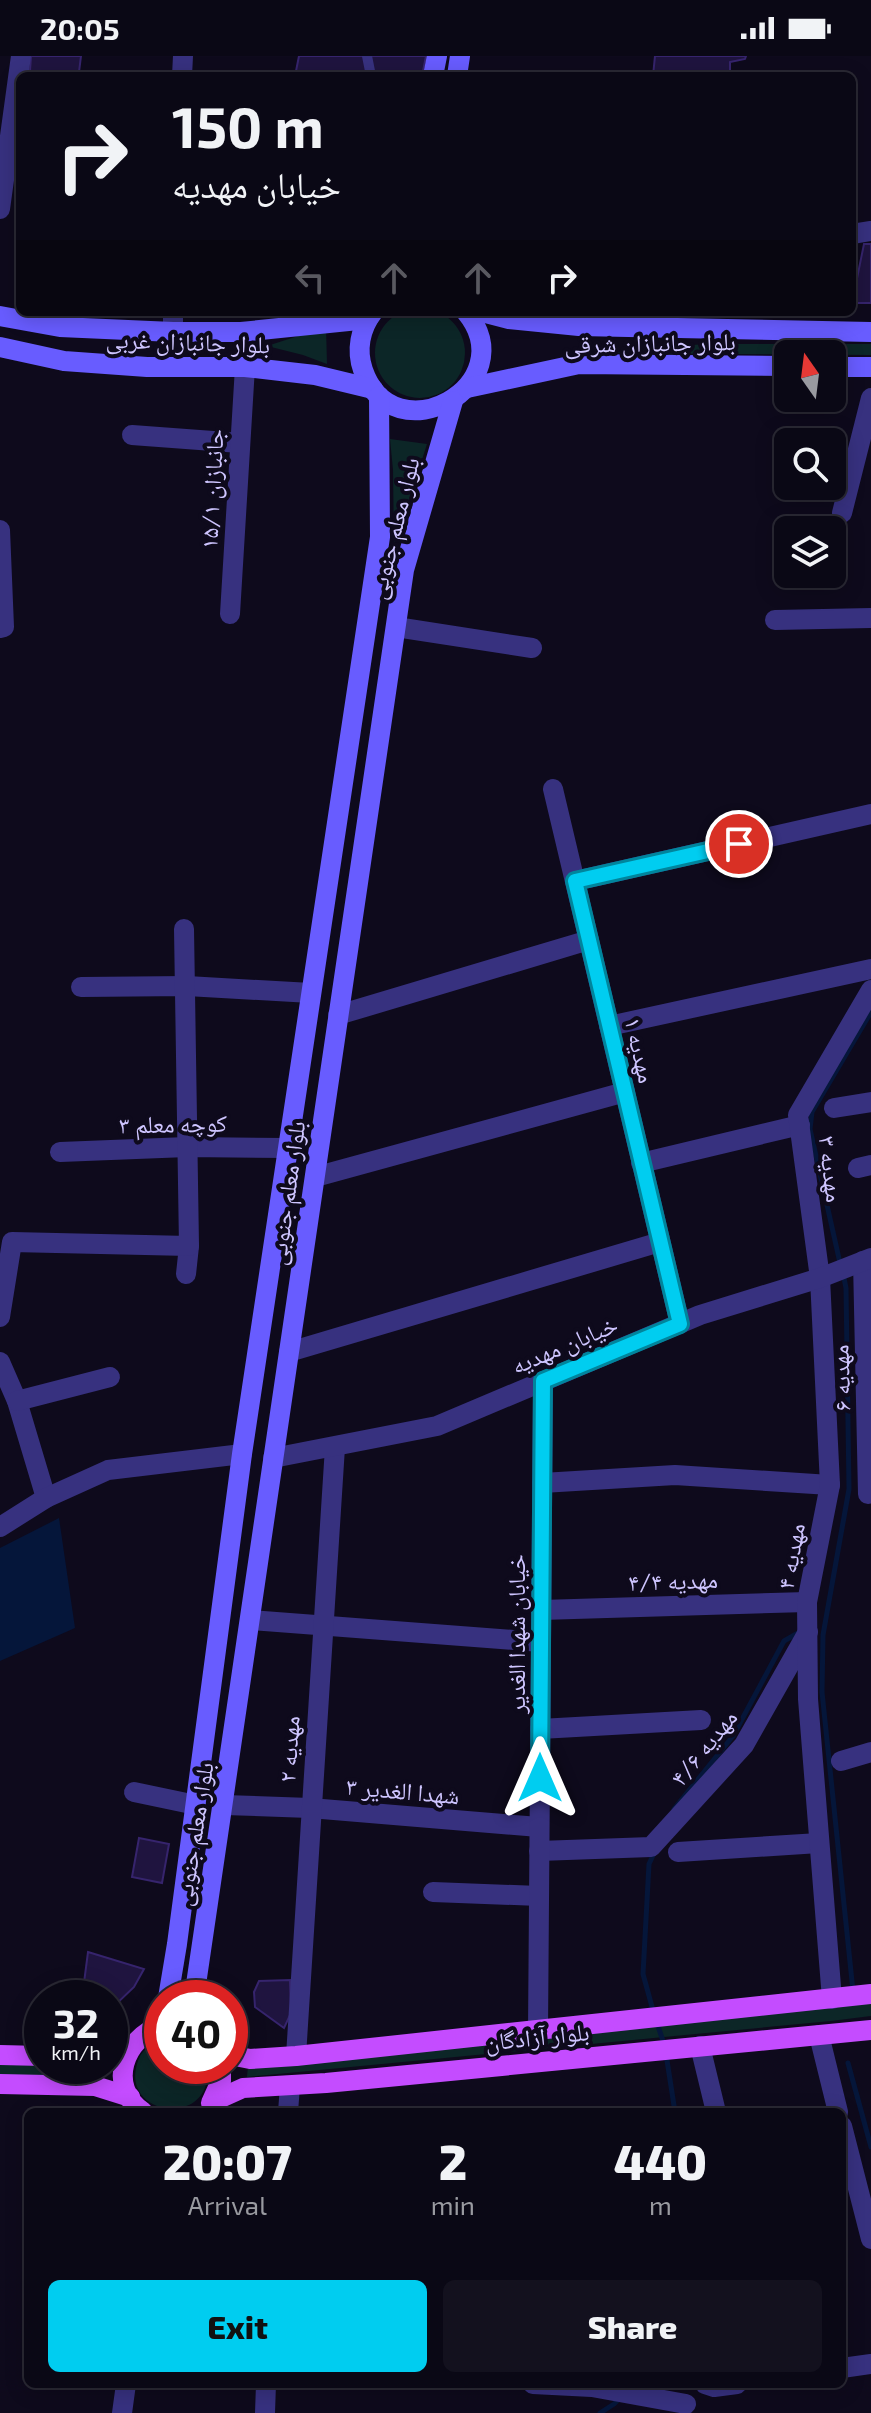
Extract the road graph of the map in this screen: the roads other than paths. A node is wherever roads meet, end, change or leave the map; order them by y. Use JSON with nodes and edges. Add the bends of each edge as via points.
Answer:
{"nodes":[{"id":1,"x":16,"y":92,"type":"edge"},
{"id":2,"x":0,"y":209,"type":"edge"},
{"id":3,"x":0,"y":316,"type":"edge"},
{"id":4,"x":371,"y":316,"type":"edge"},
{"id":5,"x":468,"y":316,"type":"edge"},
{"id":6,"x":497,"y":316,"type":"edge"},
{"id":7,"x":685,"y":320,"type":"edge"},
{"id":8,"x":173,"y":322,"type":"edge"},
{"id":9,"x":579,"y":326,"type":"junction"},
{"id":10,"x":241,"y":332,"type":"junction"},
{"id":11,"x":871,"y":332,"type":"edge"},
{"id":12,"x":0,"y":347,"type":"edge"},
{"id":13,"x":579,"y":364,"type":"junction"},
{"id":14,"x":774,"y":366,"type":"edge"},
{"id":15,"x":245,"y":367,"type":"junction"},
{"id":16,"x":846,"y":367,"type":"edge"},
{"id":17,"x":871,"y":367,"type":"edge"},
{"id":18,"x":376,"y":393,"type":"junction"},
{"id":19,"x":460,"y":395,"type":"junction"},
{"id":20,"x":871,"y":398,"type":"edge"},
{"id":21,"x":132,"y":435,"type":"dead end"},
{"id":22,"x":240,"y":443,"type":"junction"},
{"id":23,"x":842,"y":513,"type":"dead end"},
{"id":24,"x":0,"y":530,"type":"edge"},
{"id":25,"x":230,"y":614,"type":"dead end"},
{"id":26,"x":871,"y":618,"type":"edge"},
{"id":27,"x":775,"y":620,"type":"dead end"},
{"id":28,"x":396,"y":627,"type":"junction"},
{"id":29,"x":0,"y":628,"type":"edge"},
{"id":30,"x":532,"y":648,"type":"dead end"},
{"id":31,"x":553,"y":789,"type":"dead end"},
{"id":32,"x":871,"y":814,"type":"edge"},
{"id":33,"x":575,"y":881,"type":"junction"},
{"id":34,"x":184,"y":929,"type":"dead end"},
{"id":35,"x":589,"y":940,"type":"junction"},
{"id":36,"x":871,"y":969,"type":"edge"},
{"id":37,"x":187,"y":986,"type":"junction"},
{"id":38,"x":81,"y":987,"type":"dead end"},
{"id":39,"x":871,"y":990,"type":"edge"},
{"id":40,"x":311,"y":993,"type":"junction"},
{"id":41,"x":338,"y":1015,"type":"junction"},
{"id":42,"x":609,"y":1026,"type":"junction"},
{"id":43,"x":625,"y":1092,"type":"junction"},
{"id":44,"x":871,"y":1102,"type":"edge"},
{"id":45,"x":834,"y":1108,"type":"dead end"},
{"id":46,"x":800,"y":1125,"type":"junction"},
{"id":47,"x":187,"y":1147,"type":"junction"},
{"id":48,"x":288,"y":1148,"type":"junction"},
{"id":49,"x":60,"y":1152,"type":"dead end"},
{"id":50,"x":641,"y":1163,"type":"junction"},
{"id":51,"x":315,"y":1177,"type":"junction"},
{"id":52,"x":660,"y":1242,"type":"junction"},
{"id":53,"x":189,"y":1246,"type":"junction"},
{"id":54,"x":867,"y":1260,"type":"edge"},
{"id":55,"x":186,"y":1274,"type":"dead end"},
{"id":56,"x":820,"y":1278,"type":"junction"},
{"id":57,"x":0,"y":1317,"type":"edge"},
{"id":58,"x":680,"y":1324,"type":"junction"},
{"id":59,"x":289,"y":1352,"type":"junction"},
{"id":60,"x":0,"y":1362,"type":"edge"},
{"id":61,"x":110,"y":1377,"type":"dead end"},
{"id":62,"x":543,"y":1381,"type":"junction"},
{"id":63,"x":17,"y":1401,"type":"junction"},
{"id":64,"x":869,"y":1427,"type":"edge"},
{"id":65,"x":335,"y":1447,"type":"junction"},
{"id":66,"x":242,"y":1454,"type":"junction"},
{"id":67,"x":273,"y":1458,"type":"junction"},
{"id":68,"x":542,"y":1483,"type":"junction"},
{"id":69,"x":830,"y":1485,"type":"junction"},
{"id":70,"x":868,"y":1494,"type":"dead end"},
{"id":71,"x":46,"y":1498,"type":"junction"},
{"id":72,"x":0,"y":1527,"type":"edge"},
{"id":73,"x":807,"y":1602,"type":"junction"},
{"id":74,"x":541,"y":1610,"type":"junction"},
{"id":75,"x":250,"y":1620,"type":"junction"},
{"id":76,"x":323,"y":1625,"type":"junction"},
{"id":77,"x":809,"y":1631,"type":"junction"},
{"id":78,"x":541,"y":1642,"type":"junction"},
{"id":79,"x":212,"y":1681,"type":"junction"},
{"id":80,"x":241,"y":1684,"type":"junction"},
{"id":81,"x":701,"y":1720,"type":"dead end"},
{"id":82,"x":540,"y":1729,"type":"junction"},
{"id":83,"x":871,"y":1752,"type":"edge"},
{"id":84,"x":841,"y":1761,"type":"dead end"},
{"id":85,"x":134,"y":1792,"type":"dead end"},
{"id":86,"x":196,"y":1805,"type":"junction"},
{"id":87,"x":224,"y":1805,"type":"junction"},
{"id":88,"x":310,"y":1808,"type":"junction"},
{"id":89,"x":539,"y":1827,"type":"junction"},
{"id":90,"x":819,"y":1843,"type":"junction"},
{"id":91,"x":539,"y":1851,"type":"junction"},
{"id":92,"x":678,"y":1852,"type":"dead end"},
{"id":93,"x":433,"y":1892,"type":"dead end"},
{"id":94,"x":539,"y":1896,"type":"junction"},
{"id":95,"x":171,"y":1980,"type":"edge"},
{"id":96,"x":197,"y":1980,"type":"edge"},
{"id":97,"x":871,"y":1994,"type":"edge"},
{"id":98,"x":832,"y":1999,"type":"junction"},
{"id":99,"x":871,"y":2030,"type":"edge"},
{"id":100,"x":538,"y":2031,"type":"junction"},
{"id":101,"x":819,"y":2035,"type":"junction"},
{"id":102,"x":144,"y":2039,"type":"edge"},
{"id":103,"x":700,"y":2046,"type":"junction"},
{"id":104,"x":0,"y":2055,"type":"edge"},
{"id":105,"x":24,"y":2056,"type":"edge"},
{"id":106,"x":296,"y":2056,"type":"junction"},
{"id":107,"x":248,"y":2059,"type":"edge"},
{"id":108,"x":0,"y":2084,"type":"edge"},
{"id":109,"x":219,"y":2084,"type":"edge"},
{"id":110,"x":290,"y":2086,"type":"junction"},
{"id":111,"x":137,"y":2105,"type":"edge"},
{"id":112,"x":207,"y":2107,"type":"edge"},
{"id":113,"x":288,"y":2108,"type":"edge"},
{"id":114,"x":715,"y":2108,"type":"edge"},
{"id":115,"x":837,"y":2108,"type":"edge"},
{"id":116,"x":846,"y":2141,"type":"edge"},
{"id":117,"x":871,"y":2237,"type":"edge"},
{"id":118,"x":871,"y":2364,"type":"edge"},
{"id":119,"x":846,"y":2367,"type":"edge"},
{"id":120,"x":125,"y":2388,"type":"edge"},
{"id":121,"x":266,"y":2388,"type":"edge"},
{"id":122,"x":599,"y":2388,"type":"edge"},
{"id":123,"x":686,"y":2400,"type":"edge"},
{"id":124,"x":122,"y":2413,"type":"edge"},
{"id":125,"x":265,"y":2413,"type":"edge"}],
"edges":[{"from":1,"to":2,"type":"street"},
{"from":3,"to":8,"type":"main road","name":"بلوار جانبازان غربی","via":[[60,327]]},
{"from":4,"to":10,"type":"main road","name":"بلوار جانبازان غربی"},
{"from":4,"to":18,"type":"main road","name":"بلوار معلم جنوبی","via":[[359,348],[360,363]]},
{"from":5,"to":19,"type":"main road","name":"بلوار معلم جنوبی","via":[[477,331],[480,361]]},
{"from":6,"to":9,"type":"main road","name":"بلوار جانبازان شرقی"},
{"from":7,"to":9,"type":"main road","name":"بلوار جانبازان شرقی"},
{"from":7,"to":11,"type":"main road","name":"بلوار جانبازان شرقی"},
{"from":8,"to":10,"type":"main road","name":"بلوار جانبازان غربی"},
{"from":9,"to":13,"type":"main road"},
{"from":10,"to":15,"type":"main road"},
{"from":12,"to":15,"type":"main road","name":"بلوار جانبازان غربی","via":[[64,361]]},
{"from":13,"to":14,"type":"main road","name":"بلوار جانبازان شرقی"},
{"from":13,"to":19,"type":"main road","name":"بلوار جانبازان شرقی"},
{"from":15,"to":18,"type":"main road","name":"بلوار جانبازان غربی","via":[[315,375]]},
{"from":15,"to":22,"type":"street","name":"جانبازان ۱۵/۱"},
{"from":16,"to":17,"type":"main road"},
{"from":18,"to":19,"type":"main road","name":"بلوار جانبازان شرقی","via":[[396,407],[415,411],[435,409]]},
{"from":18,"to":40,"type":"main road","name":"بلوار معلم جنوبی","via":[[380,537]]},
{"from":19,"to":28,"type":"main road","name":"بلوار معلم جنوبی","via":[[404,570]]},
{"from":20,"to":23,"type":"street"},
{"from":21,"to":22,"type":"street"},
{"from":22,"to":25,"type":"street","name":"جانبازان ۱۵/۱"},
{"from":24,"to":29,"type":"street"},
{"from":26,"to":27,"type":"street"},
{"from":28,"to":30,"type":"street"},
{"from":28,"to":41,"type":"main road","name":"بلوار معلم جنوبی"},
{"from":31,"to":33,"type":"street","name":"مهدیه ۱"},
{"from":32,"to":33,"type":"street"},
{"from":33,"to":35,"type":"street","name":"مهدیه ۱"},
{"from":34,"to":37,"type":"street"},
{"from":35,"to":41,"type":"street"},
{"from":35,"to":42,"type":"street","name":"مهدیه ۱"},
{"from":36,"to":42,"type":"street"},
{"from":37,"to":38,"type":"street"},
{"from":37,"to":40,"type":"street"},
{"from":37,"to":47,"type":"street"},
{"from":39,"to":46,"type":"street","name":"مهدیه ۳","via":[[798,1115]]},
{"from":40,"to":48,"type":"main road","name":"بلوار معلم جنوبی"},
{"from":41,"to":51,"type":"main road","name":"بلوار معلم جنوبی"},
{"from":42,"to":43,"type":"street","name":"مهدیه ۱"},
{"from":43,"to":50,"type":"street","name":"مهدیه ۱"},
{"from":43,"to":51,"type":"street"},
{"from":44,"to":45,"type":"street"},
{"from":46,"to":50,"type":"street"},
{"from":46,"to":56,"type":"street","name":"مهدیه ۳"},
{"from":47,"to":48,"type":"street","name":"کوچه معلم ۳"},
{"from":47,"to":49,"type":"street","name":"کوچه معلم ۳"},
{"from":47,"to":53,"type":"street"},
{"from":48,"to":66,"type":"main road","name":"بلوار معلم جنوبی"},
{"from":50,"to":52,"type":"street","name":"مهدیه ۱"},
{"from":51,"to":59,"type":"main road","name":"بلوار معلم جنوبی"},
{"from":52,"to":58,"type":"street","name":"مهدیه ۱"},
{"from":52,"to":59,"type":"street"},
{"from":53,"to":55,"type":"street"},
{"from":53,"to":57,"type":"street","via":[[12,1242]]},
{"from":54,"to":56,"type":"street","name":"خیابان مهدیه"},
{"from":54,"to":64,"type":"street","name":"مهدیه ۶"},
{"from":56,"to":58,"type":"street","name":"خیابان مهدیه"},
{"from":56,"to":69,"type":"street","name":"مهدیه ۴"},
{"from":58,"to":62,"type":"street","name":"خیابان مهدیه"},
{"from":59,"to":67,"type":"main road","name":"بلوار معلم جنوبی"},
{"from":60,"to":63,"type":"street"},
{"from":61,"to":63,"type":"street"},
{"from":62,"to":65,"type":"street","name":"خیابان مهدیه","via":[[437,1426]]},
{"from":62,"to":68,"type":"street","name":"خیابان شهدا الغدیر"},
{"from":63,"to":71,"type":"street"},
{"from":64,"to":70,"type":"street","name":"مهدیه ۶"},
{"from":65,"to":67,"type":"street","name":"خیابان مهدیه"},
{"from":65,"to":76,"type":"street","name":"مهدیه ۲"},
{"from":66,"to":71,"type":"street","via":[[108,1470]]},
{"from":66,"to":79,"type":"main road","name":"بلوار معلم جنوبی"},
{"from":67,"to":75,"type":"main road","name":"بلوار معلم جنوبی"},
{"from":68,"to":69,"type":"street","via":[[675,1475]]},
{"from":68,"to":74,"type":"street","name":"خیابان شهدا الغدیر"},
{"from":69,"to":73,"type":"street","name":"مهدیه ۴"},
{"from":71,"to":72,"type":"street"},
{"from":73,"to":74,"type":"street","name":"مهدیه ۴/۴"},
{"from":73,"to":77,"type":"street","name":"مهدیه ۴"},
{"from":74,"to":78,"type":"street","name":"خیابان شهدا الغدیر"},
{"from":75,"to":76,"type":"street"},
{"from":75,"to":80,"type":"main road","name":"بلوار معلم جنوبی"},
{"from":76,"to":78,"type":"street"},
{"from":76,"to":88,"type":"street","name":"مهدیه ۲"},
{"from":77,"to":90,"type":"street","name":"مهدیه ۴","via":[[808,1699]]},
{"from":77,"to":91,"type":"street","name":"مهدیه ۴/۶","via":[[744,1745],[651,1847]]},
{"from":78,"to":82,"type":"street","name":"خیابان شهدا الغدیر"},
{"from":79,"to":80,"type":"main road"},
{"from":79,"to":86,"type":"main road","name":"بلوار معلم جنوبی"},
{"from":80,"to":87,"type":"main road","name":"بلوار معلم جنوبی"},
{"from":81,"to":82,"type":"street"},
{"from":82,"to":89,"type":"street","name":"خیابان شهدا الغدیر"},
{"from":83,"to":84,"type":"street"},
{"from":85,"to":86,"type":"street"},
{"from":86,"to":95,"type":"main road","name":"بلوار معلم جنوبی"},
{"from":87,"to":88,"type":"street","name":"شهدا الغدیر ۳"},
{"from":87,"to":96,"type":"main road","name":"بلوار معلم جنوبی"},
{"from":88,"to":89,"type":"street","name":"شهدا الغدیر ۳"},
{"from":88,"to":106,"type":"street","name":"مهدیه ۲"},
{"from":89,"to":91,"type":"street","name":"خیابان شهدا الغدیر"},
{"from":90,"to":92,"type":"street"},
{"from":90,"to":98,"type":"street","name":"مهدیه ۴"},
{"from":91,"to":94,"type":"street","name":"خیابان شهدا الغدیر"},
{"from":93,"to":94,"type":"street"},
{"from":94,"to":100,"type":"street","name":"خیابان شهدا الغدیر"},
{"from":97,"to":98,"type":"main road","name":"بلوار آزادگان"},
{"from":98,"to":100,"type":"main road","name":"بلوار آزادگان"},
{"from":99,"to":101,"type":"main road","name":"بلوار آزادگان"},
{"from":100,"to":106,"type":"main road","name":"بلوار آزادگان"},
{"from":101,"to":103,"type":"main road","name":"بلوار آزادگان"},
{"from":101,"to":115,"type":"street"},
{"from":102,"to":111,"type":"main road","via":[[124,2066],[124,2081]]},
{"from":103,"to":110,"type":"main road","name":"بلوار آزادگان"},
{"from":103,"to":114,"type":"street"},
{"from":104,"to":105,"type":"main road"},
{"from":106,"to":107,"type":"main road","name":"بلوار آزادگان"},
{"from":108,"to":111,"type":"main road","via":[[95,2086]]},
{"from":109,"to":112,"type":"main road"},
{"from":110,"to":112,"type":"main road","name":"بلوار آزادگان","via":[[243,2088]]},
{"from":110,"to":113,"type":"street"},
{"from":116,"to":117,"type":"street"},
{"from":118,"to":119,"type":"street"},
{"from":120,"to":124,"type":"street"},
{"from":121,"to":125,"type":"street"},
{"from":122,"to":123,"type":"street"}]}
